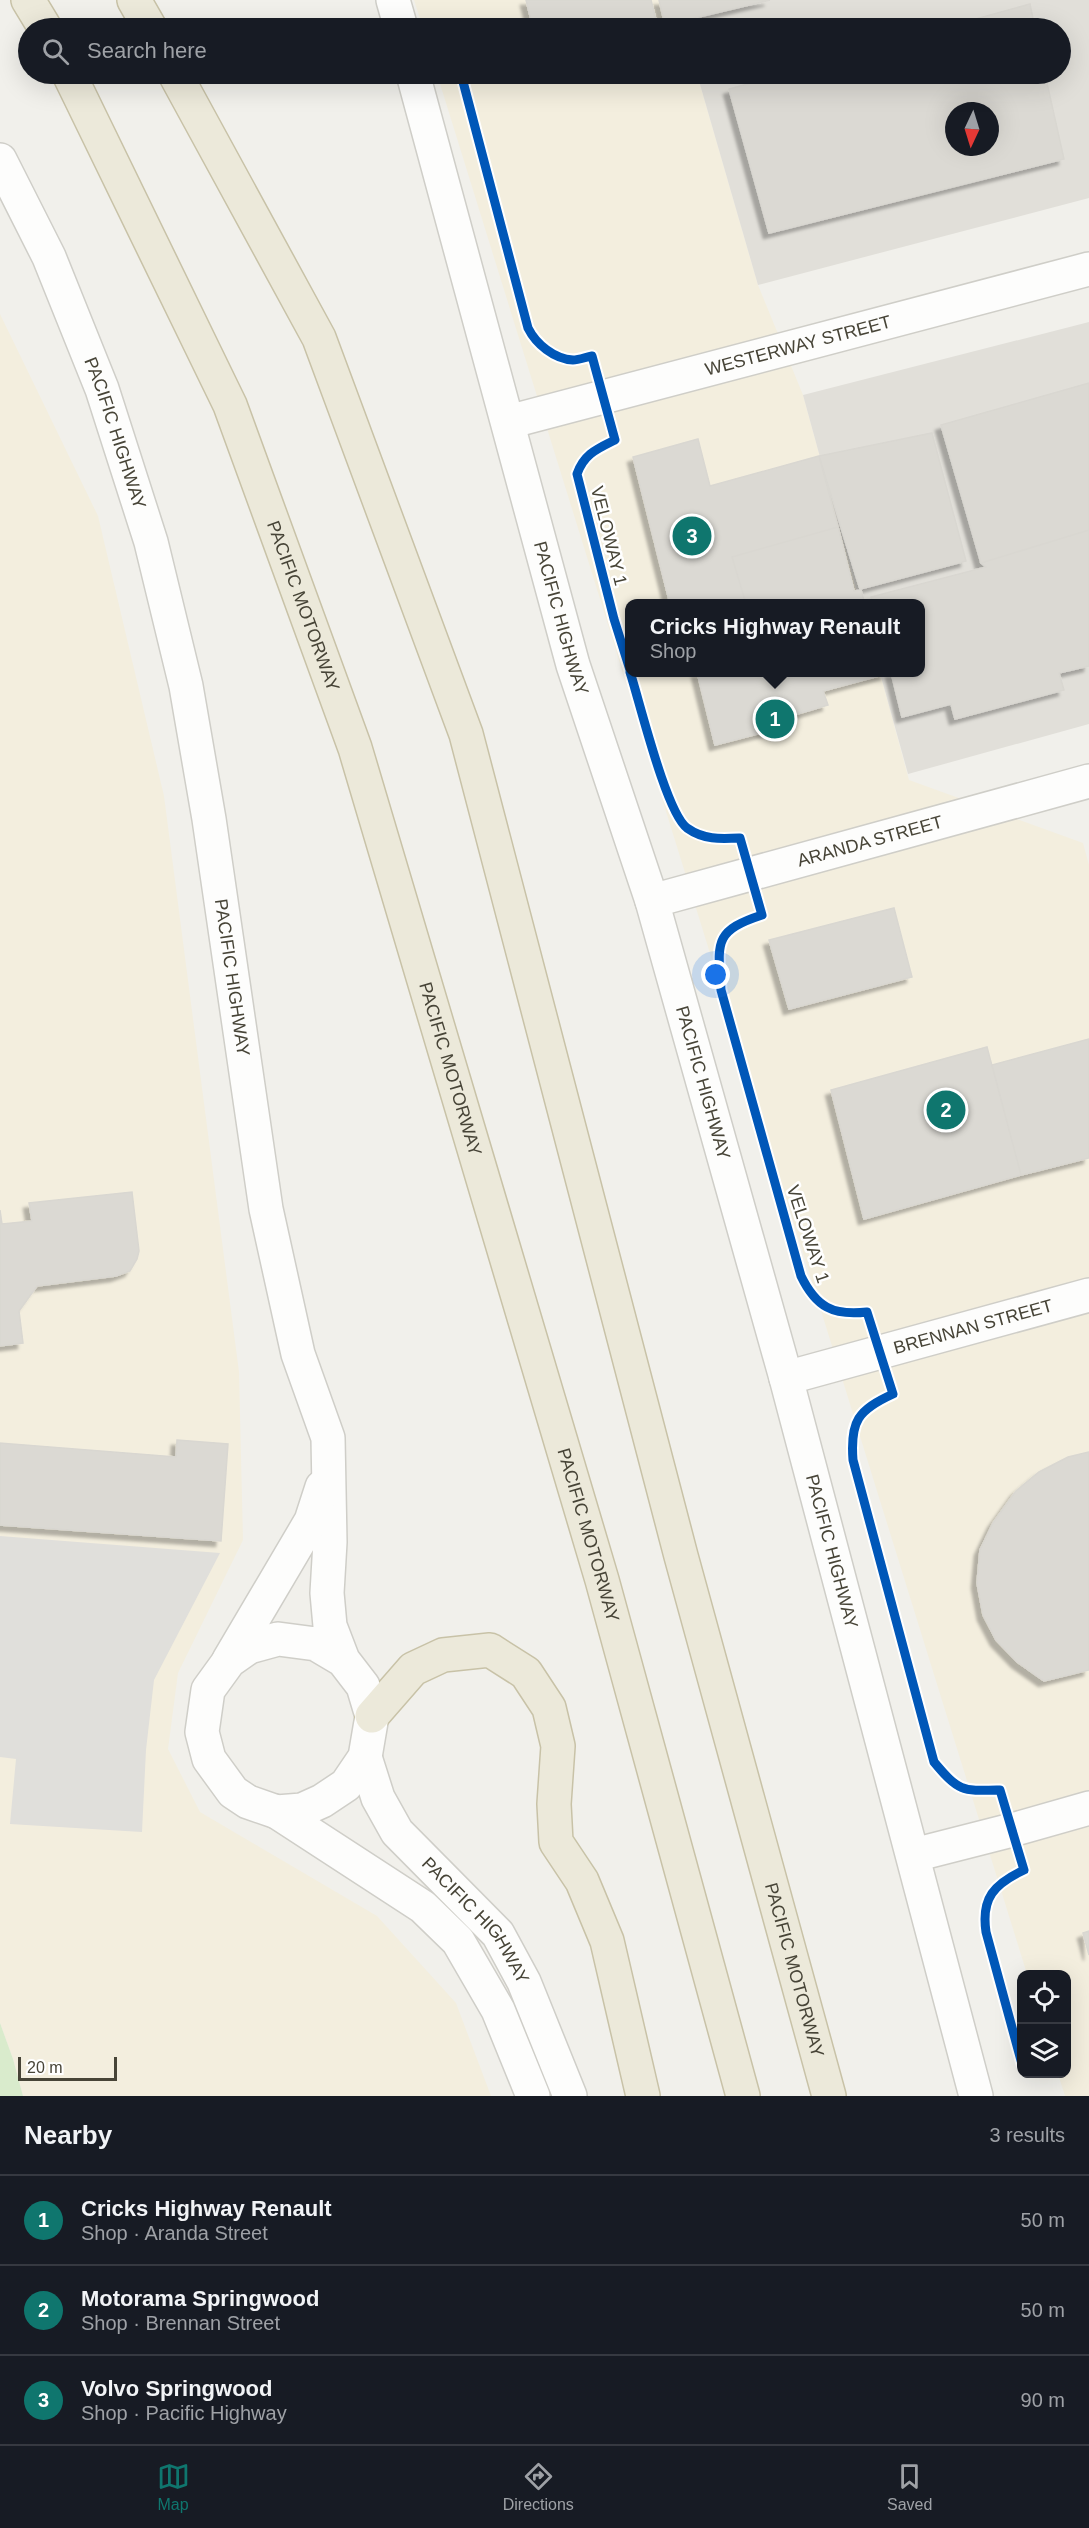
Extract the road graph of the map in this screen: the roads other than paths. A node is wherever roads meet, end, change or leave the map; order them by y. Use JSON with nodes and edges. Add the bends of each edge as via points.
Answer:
{"nodes":[{"id":1,"x":28,"y":0,"type":"edge"},
{"id":2,"x":134,"y":0,"type":"edge"},
{"id":3,"x":393,"y":0,"type":"edge"},
{"id":4,"x":39,"y":18,"type":"edge"},
{"id":5,"x":144,"y":18,"type":"edge"},
{"id":6,"x":398,"y":18,"type":"edge"},
{"id":7,"x":74,"y":84,"type":"edge"},
{"id":8,"x":180,"y":84,"type":"edge"},
{"id":9,"x":416,"y":84,"type":"edge"},
{"id":10,"x":0,"y":160,"type":"edge"},
{"id":11,"x":1089,"y":268,"type":"edge"},
{"id":12,"x":508,"y":422,"type":"junction"},
{"id":13,"x":1089,"y":781,"type":"edge"},
{"id":14,"x":652,"y":901,"type":"junction"},
{"id":15,"x":1089,"y":1295,"type":"edge"},
{"id":16,"x":786,"y":1377,"type":"junction"},
{"id":17,"x":330,"y":1462,"type":"junction"},
{"id":18,"x":343,"y":1660,"type":"junction"},
{"id":19,"x":228,"y":1661,"type":"junction"},
{"id":20,"x":372,"y":1716,"type":"junction"},
{"id":21,"x":365,"y":1757,"type":"junction"},
{"id":22,"x":1089,"y":1808,"type":"edge"},
{"id":23,"x":277,"y":1812,"type":"junction"},
{"id":24,"x":914,"y":1855,"type":"junction"},
{"id":25,"x":533,"y":2096,"type":"edge"},
{"id":26,"x":570,"y":2096,"type":"edge"},
{"id":27,"x":643,"y":2096,"type":"edge"},
{"id":28,"x":743,"y":2096,"type":"edge"},
{"id":29,"x":829,"y":2096,"type":"edge"},
{"id":30,"x":976,"y":2096,"type":"edge"}],
"edges":[{"from":1,"to":4,"type":"highway"},
{"from":2,"to":5,"type":"highway"},
{"from":3,"to":6,"type":"street"},
{"from":7,"to":28,"type":"highway","name":"PACIFIC MOTORWAY","via":[[230,405],[355,748],[602,1580]]},
{"from":8,"to":29,"type":"highway","name":"PACIFIC MOTORWAY","via":[[319,338],[466,734],[681,1556]]},
{"from":9,"to":12,"type":"street","name":"PACIFIC HIGHWAY"},
{"from":10,"to":17,"type":"street","name":"PACIFIC HIGHWAY","via":[[49,257],[102,389],[151,542],[188,697],[266,1209],[298,1354],[328,1438]]},
{"from":11,"to":12,"type":"street","name":"WESTERWAY STREET"},
{"from":12,"to":14,"type":"street","name":"PACIFIC HIGHWAY","via":[[573,665]]},
{"from":13,"to":14,"type":"street","name":"ARANDA STREET"},
{"from":14,"to":16,"type":"street","name":"PACIFIC HIGHWAY"},
{"from":15,"to":16,"type":"street","name":"BRENNAN STREET"},
{"from":16,"to":24,"type":"street","name":"PACIFIC HIGHWAY"},
{"from":17,"to":18,"type":"street","name":"PACIFIC HIGHWAY","via":[[327,1593],[330,1626]]},
{"from":17,"to":19,"type":"street","name":"PACIFIC HIGHWAY","via":[[311,1521]]},
{"from":18,"to":19,"type":"street","via":[[316,1644],[278,1639],[249,1647]]},
{"from":18,"to":20,"type":"street","via":[[363,1686]]},
{"from":19,"to":23,"type":"street","via":[[208,1690],[202,1732],[208,1759],[232,1792]]},
{"from":20,"to":21,"type":"street"},
{"from":20,"to":27,"type":"highway","via":[[413,1669],[444,1655],[490,1650],[526,1673],[549,1708],[558,1746],[556,1842],[582,1881],[607,1941]]},
{"from":21,"to":23,"type":"street","via":[[346,1785],[322,1801],[302,1810]]},
{"from":21,"to":26,"type":"street","name":"PACIFIC HIGHWAY","via":[[378,1798],[397,1832],[498,1934],[524,1982]]},
{"from":22,"to":24,"type":"street"},
{"from":23,"to":25,"type":"street","name":"PACIFIC HIGHWAY","via":[[423,1906],[458,1941],[498,2010]]},
{"from":24,"to":30,"type":"street","name":"PACIFIC HIGHWAY"}]}
